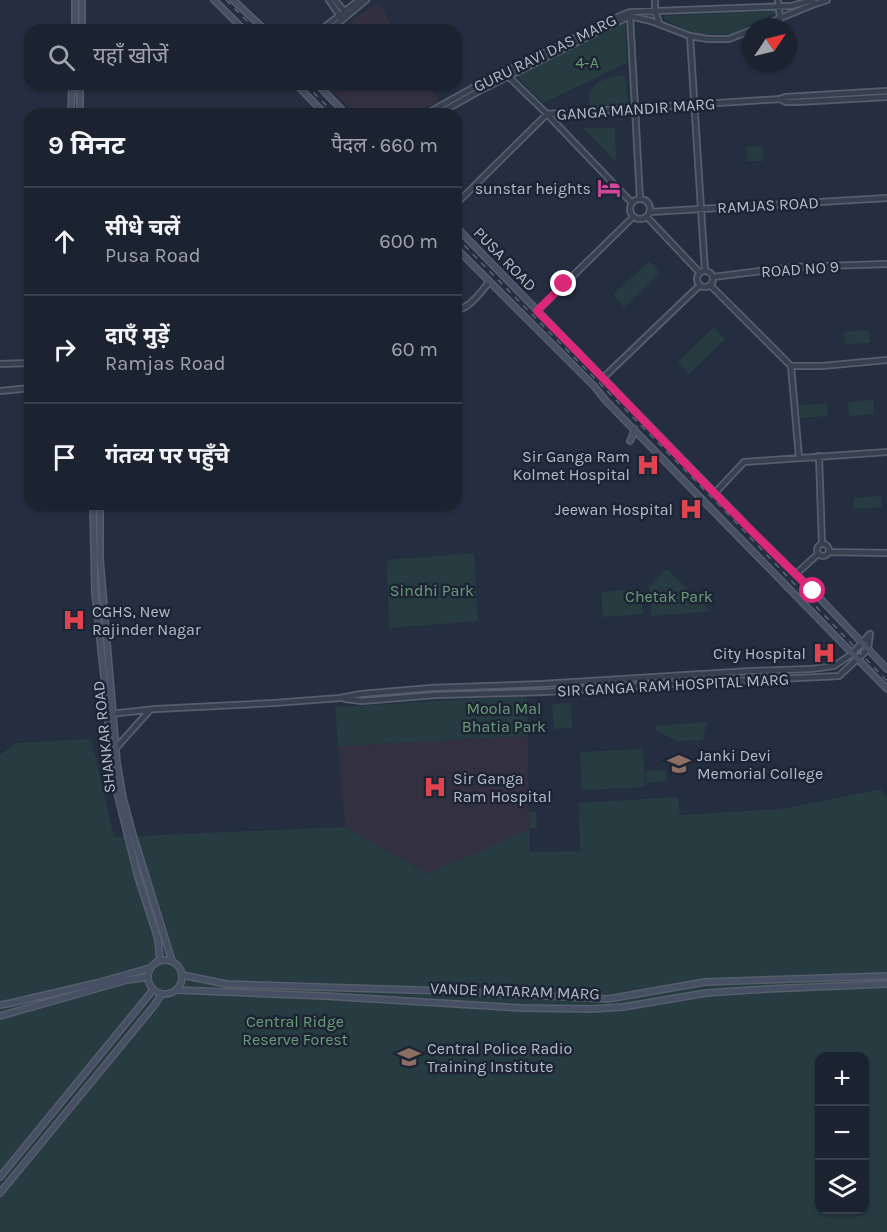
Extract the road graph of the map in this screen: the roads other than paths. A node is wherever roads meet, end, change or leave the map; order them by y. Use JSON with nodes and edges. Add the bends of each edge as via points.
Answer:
{"nodes":[{"id":1,"x":75,"y":0,"type":"edge"},
{"id":2,"x":82,"y":0,"type":"edge"},
{"id":3,"x":214,"y":0,"type":"edge"},
{"id":4,"x":233,"y":0,"type":"edge"},
{"id":5,"x":329,"y":0,"type":"edge"},
{"id":6,"x":335,"y":0,"type":"edge"},
{"id":7,"x":359,"y":0,"type":"edge"},
{"id":8,"x":366,"y":0,"type":"edge"},
{"id":9,"x":655,"y":0,"type":"edge"},
{"id":10,"x":778,"y":0,"type":"edge"},
{"id":11,"x":813,"y":0,"type":"edge"},
{"id":12,"x":826,"y":0,"type":"edge"},
{"id":13,"x":778,"y":7,"type":"junction"},
{"id":14,"x":655,"y":11,"type":"junction"},
{"id":15,"x":343,"y":15,"type":"junction"},
{"id":16,"x":630,"y":16,"type":"junction"},
{"id":17,"x":780,"y":18,"type":"edge"},
{"id":18,"x":782,"y":18,"type":"edge"},
{"id":19,"x":659,"y":23,"type":"junction"},
{"id":20,"x":75,"y":24,"type":"edge"},
{"id":21,"x":82,"y":24,"type":"edge"},
{"id":22,"x":238,"y":24,"type":"edge"},
{"id":23,"x":259,"y":24,"type":"edge"},
{"id":24,"x":330,"y":24,"type":"edge"},
{"id":25,"x":335,"y":24,"type":"edge"},
{"id":26,"x":743,"y":34,"type":"edge"},
{"id":27,"x":690,"y":36,"type":"junction"},
{"id":28,"x":508,"y":76,"type":"junction"},
{"id":29,"x":72,"y":90,"type":"edge"},
{"id":30,"x":81,"y":90,"type":"edge"},
{"id":31,"x":302,"y":90,"type":"edge"},
{"id":32,"x":323,"y":90,"type":"edge"},
{"id":33,"x":887,"y":91,"type":"edge"},
{"id":34,"x":887,"y":97,"type":"edge"},
{"id":35,"x":780,"y":99,"type":"junction"},
{"id":36,"x":694,"y":105,"type":"junction"},
{"id":37,"x":71,"y":108,"type":"edge"},
{"id":38,"x":80,"y":108,"type":"edge"},
{"id":39,"x":319,"y":108,"type":"edge"},
{"id":40,"x":340,"y":108,"type":"edge"},
{"id":41,"x":437,"y":108,"type":"edge"},
{"id":42,"x":449,"y":108,"type":"edge"},
{"id":43,"x":635,"y":109,"type":"junction"},
{"id":44,"x":547,"y":114,"type":"junction"},
{"id":45,"x":462,"y":198,"type":"edge"},
{"id":46,"x":887,"y":198,"type":"edge"},
{"id":47,"x":640,"y":199,"type":"junction"},
{"id":48,"x":632,"y":203,"type":"junction"},
{"id":49,"x":701,"y":209,"type":"junction"},
{"id":50,"x":649,"y":214,"type":"junction"},
{"id":51,"x":633,"y":217,"type":"junction"},
{"id":52,"x":462,"y":234,"type":"edge"},
{"id":53,"x":462,"y":254,"type":"edge"},
{"id":54,"x":887,"y":264,"type":"edge"},
{"id":55,"x":702,"y":272,"type":"junction"},
{"id":56,"x":713,"y":277,"type":"junction"},
{"id":57,"x":489,"y":282,"type":"junction"},
{"id":58,"x":700,"y":285,"type":"junction"},
{"id":59,"x":710,"y":285,"type":"junction"},
{"id":60,"x":462,"y":310,"type":"edge"},
{"id":61,"x":537,"y":311,"type":"junction"},
{"id":62,"x":887,"y":360,"type":"edge"},
{"id":63,"x":24,"y":363,"type":"edge"},
{"id":64,"x":0,"y":364,"type":"edge"},
{"id":65,"x":791,"y":366,"type":"junction"},
{"id":66,"x":603,"y":378,"type":"junction"},
{"id":67,"x":24,"y":389,"type":"edge"},
{"id":68,"x":0,"y":392,"type":"edge"},
{"id":69,"x":634,"y":429,"type":"junction"},
{"id":70,"x":630,"y":441,"type":"dead end"},
{"id":71,"x":887,"y":452,"type":"edge"},
{"id":72,"x":819,"y":456,"type":"junction"},
{"id":73,"x":799,"y":458,"type":"junction"},
{"id":74,"x":715,"y":493,"type":"junction"},
{"id":75,"x":93,"y":510,"type":"edge"},
{"id":76,"x":100,"y":510,"type":"edge"},
{"id":77,"x":822,"y":544,"type":"junction"},
{"id":78,"x":829,"y":552,"type":"junction"},
{"id":79,"x":887,"y":553,"type":"edge"},
{"id":80,"x":818,"y":554,"type":"junction"},
{"id":81,"x":796,"y":574,"type":"junction"},
{"id":82,"x":862,"y":642,"type":"junction"},
{"id":83,"x":868,"y":649,"type":"junction"},
{"id":84,"x":852,"y":654,"type":"junction"},
{"id":85,"x":858,"y":660,"type":"junction"},
{"id":86,"x":887,"y":669,"type":"edge"},
{"id":87,"x":650,"y":677,"type":"junction"},
{"id":88,"x":651,"y":685,"type":"junction"},
{"id":89,"x":887,"y":689,"type":"edge"},
{"id":90,"x":340,"y":698,"type":"junction"},
{"id":91,"x":150,"y":710,"type":"junction"},
{"id":92,"x":110,"y":714,"type":"junction"},
{"id":93,"x":115,"y":749,"type":"junction"},
{"id":94,"x":160,"y":960,"type":"junction"},
{"id":95,"x":172,"y":961,"type":"junction"},
{"id":96,"x":150,"y":968,"type":"junction"},
{"id":97,"x":182,"y":975,"type":"junction"},
{"id":98,"x":887,"y":976,"type":"edge"},
{"id":99,"x":148,"y":977,"type":"junction"},
{"id":100,"x":705,"y":982,"type":"junction"},
{"id":101,"x":887,"y":984,"type":"edge"},
{"id":102,"x":153,"y":990,"type":"junction"},
{"id":103,"x":176,"y":990,"type":"junction"},
{"id":104,"x":706,"y":993,"type":"junction"},
{"id":105,"x":162,"y":994,"type":"junction"},
{"id":106,"x":634,"y":995,"type":"junction"},
{"id":107,"x":635,"y":1004,"type":"junction"},
{"id":108,"x":0,"y":1005,"type":"edge"},
{"id":109,"x":0,"y":1016,"type":"edge"},
{"id":110,"x":0,"y":1177,"type":"edge"},
{"id":111,"x":0,"y":1193,"type":"edge"}],
"edges":[{"from":1,"to":20,"type":"main road"},
{"from":2,"to":21,"type":"main road"},
{"from":3,"to":22,"type":"main road"},
{"from":4,"to":23,"type":"main road"},
{"from":5,"to":15,"type":"street"},
{"from":6,"to":15,"type":"street"},
{"from":7,"to":15,"type":"street"},
{"from":8,"to":15,"type":"street"},
{"from":9,"to":14,"type":"street"},
{"from":10,"to":13,"type":"street"},
{"from":11,"to":13,"type":"street","name":"GURU RAVI DAS MARG"},
{"from":12,"to":18,"type":"street"},
{"from":13,"to":14,"type":"street","name":"GURU RAVI DAS MARG"},
{"from":13,"to":17,"type":"street"},
{"from":14,"to":19,"type":"street"},
{"from":14,"to":41,"type":"street","name":"GURU RAVI DAS MARG","via":[[622,15]]},
{"from":15,"to":24,"type":"street"},
{"from":15,"to":25,"type":"street"},
{"from":16,"to":19,"type":"street","name":"GURU RAVI DAS MARG"},
{"from":16,"to":28,"type":"street","name":"GURU RAVI DAS MARG"},
{"from":16,"to":43,"type":"street"},
{"from":19,"to":27,"type":"street","name":"GURU RAVI DAS MARG"},
{"from":26,"to":27,"type":"street","name":"GURU RAVI DAS MARG","via":[[723,40]]},
{"from":27,"to":36,"type":"street"},
{"from":28,"to":42,"type":"street","name":"GURU RAVI DAS MARG"},
{"from":28,"to":44,"type":"street"},
{"from":29,"to":37,"type":"main road"},
{"from":30,"to":38,"type":"main road"},
{"from":31,"to":39,"type":"main road"},
{"from":32,"to":40,"type":"main road"},
{"from":33,"to":35,"type":"street","name":"GANGA MANDIR MARG"},
{"from":34,"to":35,"type":"street","name":"GANGA MANDIR MARG","via":[[797,102]]},
{"from":35,"to":36,"type":"street","name":"GANGA MANDIR MARG"},
{"from":36,"to":43,"type":"street","name":"GANGA MANDIR MARG"},
{"from":36,"to":49,"type":"street"},
{"from":43,"to":44,"type":"street","name":"GANGA MANDIR MARG"},
{"from":43,"to":47,"type":"street"},
{"from":44,"to":45,"type":"street","name":"GANGA MANDIR MARG"},
{"from":44,"to":48,"type":"street"},
{"from":46,"to":49,"type":"street","name":"RAMJAS ROAD"},
{"from":47,"to":48,"type":"street"},
{"from":47,"to":50,"type":"street","via":[[647,202]]},
{"from":48,"to":51,"type":"street"},
{"from":49,"to":50,"type":"street","name":"RAMJAS ROAD"},
{"from":49,"to":55,"type":"street"},
{"from":50,"to":51,"type":"street","via":[[640,220]]},
{"from":50,"to":55,"type":"street"},
{"from":51,"to":61,"type":"street"},
{"from":52,"to":61,"type":"main road","name":"PUSA ROAD"},
{"from":53,"to":57,"type":"main road","name":"PUSA ROAD"},
{"from":54,"to":56,"type":"street","name":"ROAD NO 9","via":[[793,267]]},
{"from":55,"to":56,"type":"street"},
{"from":55,"to":58,"type":"street","via":[[697,279]]},
{"from":56,"to":59,"type":"street"},
{"from":57,"to":60,"type":"street"},
{"from":57,"to":69,"type":"main road","name":"PUSA ROAD"},
{"from":58,"to":59,"type":"street"},
{"from":58,"to":66,"type":"street"},
{"from":59,"to":65,"type":"street"},
{"from":61,"to":66,"type":"main road","name":"PUSA ROAD"},
{"from":62,"to":65,"type":"street"},
{"from":63,"to":64,"type":"street"},
{"from":65,"to":73,"type":"street"},
{"from":66,"to":74,"type":"main road","name":"PUSA ROAD"},
{"from":67,"to":68,"type":"street"},
{"from":69,"to":70,"type":"main road"},
{"from":69,"to":84,"type":"main road","name":"PUSA ROAD"},
{"from":71,"to":72,"type":"street"},
{"from":72,"to":73,"type":"street"},
{"from":72,"to":77,"type":"street"},
{"from":73,"to":74,"type":"street","via":[[744,462]]},
{"from":74,"to":81,"type":"main road","name":"PUSA ROAD"},
{"from":75,"to":92,"type":"main road","name":"SHANKAR ROAD","via":[[95,592]]},
{"from":76,"to":92,"type":"main road","name":"SHANKAR ROAD"},
{"from":77,"to":78,"type":"street","via":[[828,546]]},
{"from":77,"to":80,"type":"street","via":[[817,547]]},
{"from":78,"to":79,"type":"street"},
{"from":78,"to":80,"type":"street","via":[[825,556]]},
{"from":80,"to":81,"type":"street"},
{"from":81,"to":82,"type":"main road","name":"PUSA ROAD"},
{"from":82,"to":83,"type":"main road","name":"PUSA ROAD"},
{"from":82,"to":83,"type":"street","via":[[870,634]]},
{"from":82,"to":84,"type":"street"},
{"from":83,"to":85,"type":"street","name":"SIR GANGA RAM HOSPITAL MARG"},
{"from":83,"to":86,"type":"main road","name":"PUSA ROAD"},
{"from":84,"to":85,"type":"main road","name":"PUSA ROAD"},
{"from":84,"to":87,"type":"street","name":"SIR GANGA RAM HOSPITAL MARG","via":[[834,666],[811,669]]},
{"from":85,"to":88,"type":"street","name":"SIR GANGA RAM HOSPITAL MARG","via":[[838,676]]},
{"from":85,"to":89,"type":"main road","name":"PUSA ROAD"},
{"from":87,"to":88,"type":"street"},
{"from":87,"to":90,"type":"street","name":"SIR GANGA RAM HOSPITAL MARG","via":[[399,690]]},
{"from":88,"to":90,"type":"street","name":"SIR GANGA RAM HOSPITAL MARG","via":[[362,701]]},
{"from":90,"to":91,"type":"street","name":"SIR GANGA RAM HOSPITAL MARG"},
{"from":91,"to":92,"type":"street","name":"SIR GANGA RAM HOSPITAL MARG"},
{"from":91,"to":93,"type":"street"},
{"from":92,"to":93,"type":"main road","name":"SHANKAR ROAD"},
{"from":92,"to":94,"type":"main road","name":"SHANKAR ROAD","via":[[110,764],[158,939]]},
{"from":93,"to":95,"type":"main road","name":"SHANKAR ROAD","via":[[133,836]]},
{"from":94,"to":95,"type":"main road"},
{"from":94,"to":96,"type":"main road"},
{"from":95,"to":97,"type":"main road"},
{"from":96,"to":99,"type":"main road"},
{"from":96,"to":108,"type":"main road"},
{"from":97,"to":103,"type":"main road"},
{"from":97,"to":106,"type":"main road","name":"VANDE MATARAM MARG","via":[[226,984],[597,999]]},
{"from":98,"to":100,"type":"main road","name":"VANDE MATARAM MARG"},
{"from":99,"to":102,"type":"main road"},
{"from":99,"to":109,"type":"main road"},
{"from":100,"to":104,"type":"main road"},
{"from":100,"to":106,"type":"main road","name":"VANDE MATARAM MARG"},
{"from":101,"to":104,"type":"main road","name":"VANDE MATARAM MARG"},
{"from":102,"to":105,"type":"main road"},
{"from":102,"to":110,"type":"main road"},
{"from":103,"to":105,"type":"main road"},
{"from":103,"to":107,"type":"main road","name":"VANDE MATARAM MARG","via":[[522,1008],[592,1009]]},
{"from":104,"to":107,"type":"main road","name":"VANDE MATARAM MARG"},
{"from":105,"to":111,"type":"main road"},
{"from":106,"to":107,"type":"main road"}]}
